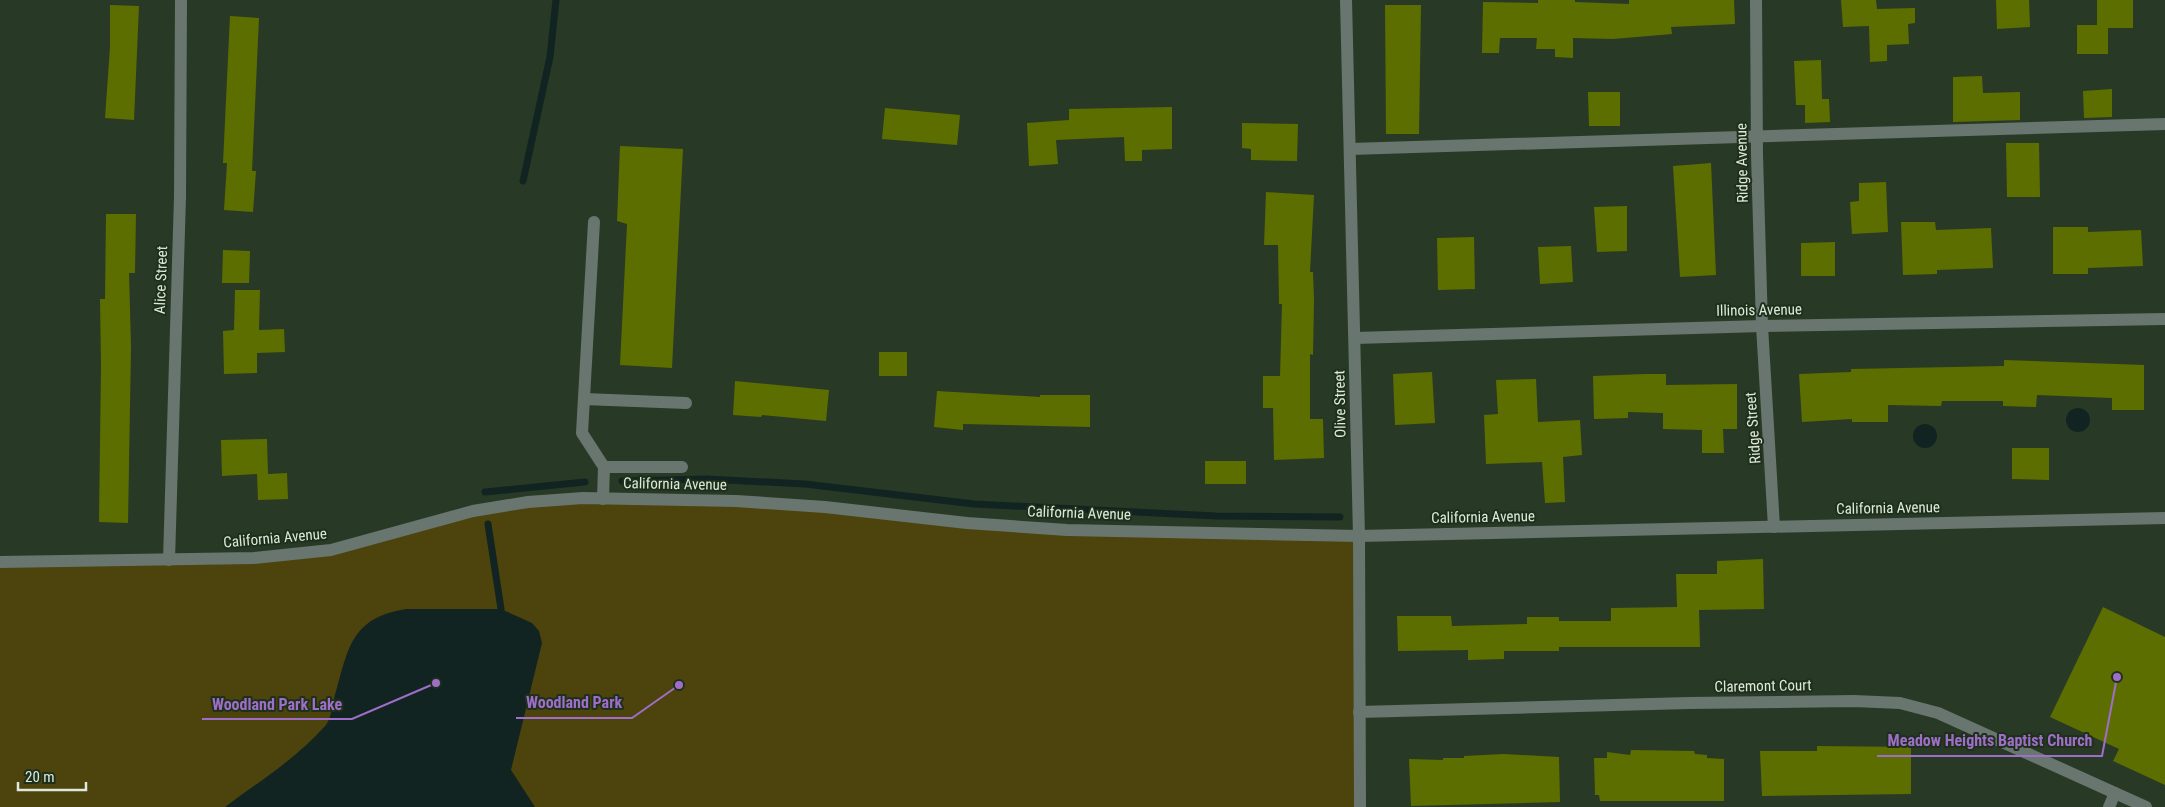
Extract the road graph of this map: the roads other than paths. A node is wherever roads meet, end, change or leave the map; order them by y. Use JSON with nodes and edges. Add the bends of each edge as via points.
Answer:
{"nodes":[{"id":1,"x":181,"y":0,"type":"edge"},
{"id":2,"x":1346,"y":0,"type":"edge"},
{"id":3,"x":1756,"y":0,"type":"edge"},
{"id":4,"x":2165,"y":124,"type":"edge"},
{"id":5,"x":1757,"y":136,"type":"junction"},
{"id":6,"x":1350,"y":149,"type":"junction"},
{"id":7,"x":594,"y":222,"type":"dead end"},
{"id":8,"x":2165,"y":318,"type":"edge"},
{"id":9,"x":1762,"y":326,"type":"junction"},
{"id":10,"x":1355,"y":338,"type":"junction"},
{"id":11,"x":584,"y":399,"type":"junction"},
{"id":12,"x":686,"y":403,"type":"dead end"},
{"id":13,"x":604,"y":467,"type":"junction"},
{"id":14,"x":682,"y":467,"type":"dead end"},
{"id":15,"x":603,"y":499,"type":"junction"},
{"id":16,"x":2165,"y":518,"type":"edge"},
{"id":17,"x":1774,"y":527,"type":"junction"},
{"id":18,"x":1359,"y":536,"type":"junction"},
{"id":19,"x":170,"y":560,"type":"junction"},
{"id":20,"x":0,"y":562,"type":"edge"},
{"id":21,"x":1359,"y":712,"type":"junction"},
{"id":22,"x":2115,"y":793,"type":"junction"},
{"id":23,"x":1360,"y":807,"type":"edge"},
{"id":24,"x":2109,"y":807,"type":"edge"},
{"id":25,"x":2146,"y":807,"type":"edge"}],
"edges":[{"from":1,"to":19,"type":"street","name":"Alice Street","via":[[180,197]]},
{"from":2,"to":6,"type":"street","name":"Olive Street"},
{"from":3,"to":5,"type":"street","name":"Ridge Avenue"},
{"from":4,"to":5,"type":"street"},
{"from":5,"to":6,"type":"street"},
{"from":5,"to":9,"type":"street","name":"Ridge Avenue"},
{"from":6,"to":10,"type":"street","name":"Olive Street"},
{"from":7,"to":11,"type":"street"},
{"from":8,"to":9,"type":"street","name":"Illinois Avenue"},
{"from":9,"to":10,"type":"street","name":"Illinois Avenue"},
{"from":9,"to":17,"type":"street","name":"Ridge Street"},
{"from":10,"to":18,"type":"street","name":"Olive Street"},
{"from":11,"to":12,"type":"street"},
{"from":11,"to":13,"type":"street","via":[[582,433]]},
{"from":13,"to":14,"type":"street"},
{"from":13,"to":15,"type":"street"},
{"from":15,"to":18,"type":"street","name":"California Avenue","via":[[736,501],[1066,530]]},
{"from":15,"to":19,"type":"street","name":"California Avenue","via":[[528,502],[473,511],[331,550],[254,558]]},
{"from":16,"to":17,"type":"street","name":"California Avenue"},
{"from":17,"to":18,"type":"street","name":"California Avenue"},
{"from":18,"to":21,"type":"street","name":"Olive Street"},
{"from":19,"to":20,"type":"street","name":"California Avenue"},
{"from":21,"to":22,"type":"street","name":"Claremont Court","via":[[1688,703],[1900,703],[1938,713]]},
{"from":21,"to":23,"type":"street","name":"Olive Street"},
{"from":22,"to":24,"type":"street"},
{"from":22,"to":25,"type":"street","name":"Claremont Court"}]}
